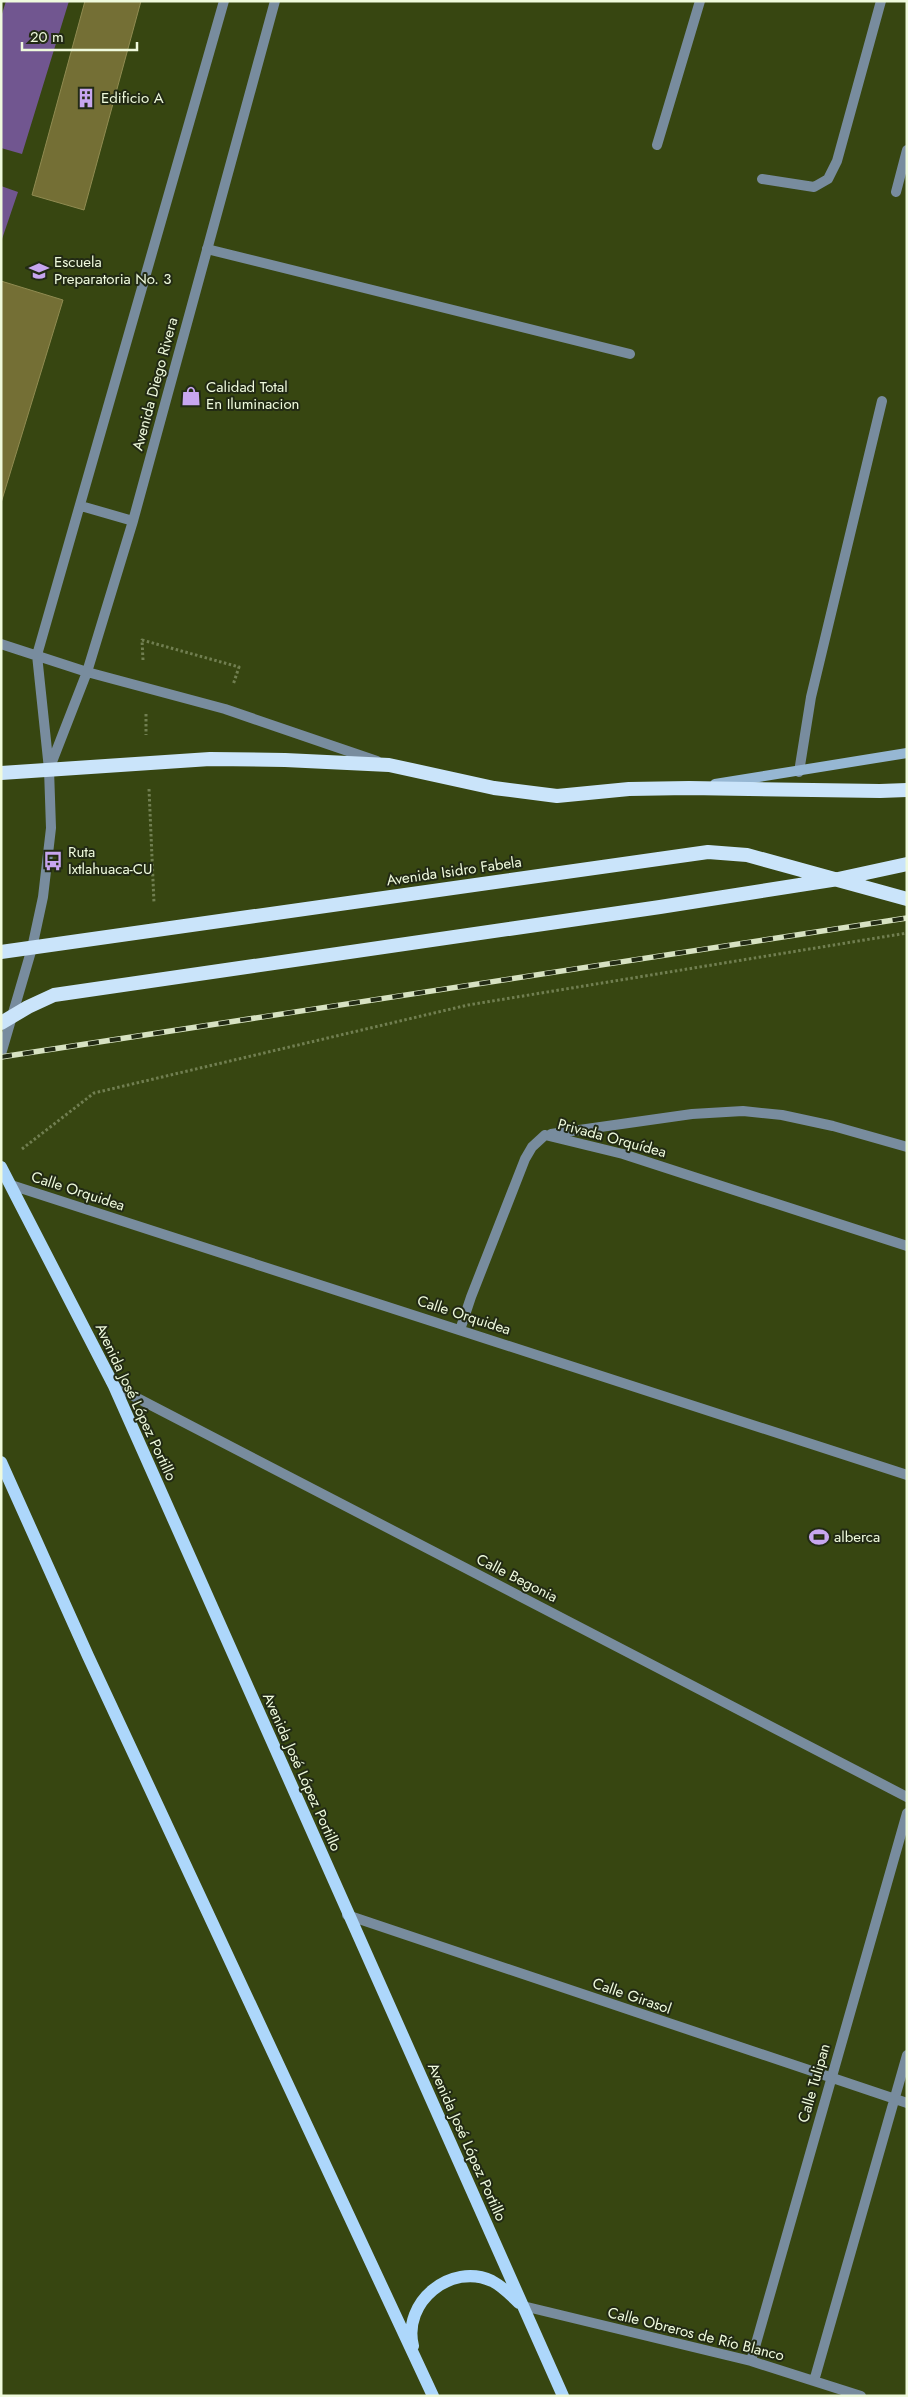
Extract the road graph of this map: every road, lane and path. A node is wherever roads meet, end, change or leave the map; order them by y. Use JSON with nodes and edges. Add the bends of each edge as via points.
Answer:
{"nodes":[{"id":1,"x":224,"y":1,"type":"edge"},
{"id":2,"x":275,"y":1,"type":"edge"},
{"id":3,"x":700,"y":1,"type":"edge"},
{"id":4,"x":881,"y":1,"type":"edge"},
{"id":5,"x":657,"y":145,"type":"dead end"},
{"id":6,"x":907,"y":150,"type":"edge"},
{"id":7,"x":762,"y":179,"type":"dead end"},
{"id":8,"x":896,"y":192,"type":"dead end"},
{"id":9,"x":207,"y":250,"type":"junction"},
{"id":10,"x":630,"y":354,"type":"dead end"},
{"id":11,"x":882,"y":401,"type":"dead end"},
{"id":12,"x":81,"y":506,"type":"junction"},
{"id":13,"x":133,"y":521,"type":"junction"},
{"id":14,"x":1,"y":644,"type":"edge"},
{"id":15,"x":37,"y":656,"type":"junction"},
{"id":16,"x":238,"y":667,"type":"dead end"},
{"id":17,"x":144,"y":669,"type":"dead end"},
{"id":18,"x":88,"y":672,"type":"junction"},
{"id":19,"x":145,"y":708,"type":"dead end"},
{"id":20,"x":147,"y":737,"type":"dead end"},
{"id":21,"x":907,"y":753,"type":"edge"},
{"id":22,"x":389,"y":765,"type":"junction"},
{"id":23,"x":49,"y":770,"type":"junction"},
{"id":24,"x":799,"y":772,"type":"junction"},
{"id":25,"x":1,"y":773,"type":"edge"},
{"id":26,"x":149,"y":786,"type":"dead end"},
{"id":27,"x":689,"y":788,"type":"junction"},
{"id":28,"x":907,"y":790,"type":"edge"},
{"id":29,"x":907,"y":864,"type":"edge"},
{"id":30,"x":838,"y":879,"type":"junction"},
{"id":31,"x":907,"y":899,"type":"edge"},
{"id":32,"x":154,"y":912,"type":"dead end"},
{"id":33,"x":907,"y":933,"type":"edge"},
{"id":34,"x":32,"y":948,"type":"junction"},
{"id":35,"x":1,"y":952,"type":"edge"},
{"id":36,"x":7,"y":1020,"type":"edge"},
{"id":37,"x":1,"y":1054,"type":"edge"},
{"id":38,"x":545,"y":1135,"type":"junction"},
{"id":39,"x":907,"y":1147,"type":"edge"},
{"id":40,"x":17,"y":1153,"type":"dead end"},
{"id":41,"x":1,"y":1167,"type":"edge"},
{"id":42,"x":11,"y":1185,"type":"junction"},
{"id":43,"x":907,"y":1246,"type":"edge"},
{"id":44,"x":460,"y":1330,"type":"junction"},
{"id":45,"x":114,"y":1386,"type":"junction"},
{"id":46,"x":1,"y":1462,"type":"edge"},
{"id":47,"x":907,"y":1474,"type":"edge"},
{"id":48,"x":907,"y":1797,"type":"edge"},
{"id":49,"x":907,"y":1813,"type":"edge"},
{"id":50,"x":347,"y":1915,"type":"junction"},
{"id":51,"x":907,"y":2055,"type":"edge"},
{"id":52,"x":831,"y":2079,"type":"junction"},
{"id":53,"x":894,"y":2099,"type":"junction"},
{"id":54,"x":907,"y":2103,"type":"edge"},
{"id":55,"x":523,"y":2306,"type":"junction"},
{"id":56,"x":416,"y":2356,"type":"junction"},
{"id":57,"x":751,"y":2361,"type":"junction"},
{"id":58,"x":814,"y":2381,"type":"junction"},
{"id":59,"x":433,"y":2396,"type":"edge"},
{"id":60,"x":563,"y":2396,"type":"edge"},
{"id":61,"x":861,"y":2396,"type":"edge"}],
"edges":[{"from":1,"to":12,"type":"street","name":"Avenida Diego Rivera"},
{"from":2,"to":9,"type":"street","name":"Avenida Diego Rivera"},
{"from":3,"to":5,"type":"street"},
{"from":4,"to":7,"type":"street","via":[[837,161],[828,178],[814,187]]},
{"from":6,"to":8,"type":"street"},
{"from":9,"to":10,"type":"street"},
{"from":9,"to":13,"type":"street","name":"Avenida Diego Rivera"},
{"from":11,"to":24,"type":"street","via":[[811,697]]},
{"from":12,"to":13,"type":"street"},
{"from":12,"to":15,"type":"street","name":"Avenida Diego Rivera"},
{"from":13,"to":18,"type":"street","name":"Avenida Diego Rivera"},
{"from":14,"to":15,"type":"street"},
{"from":15,"to":18,"type":"street"},
{"from":15,"to":23,"type":"street","name":"Avenida Diego Rivera"},
{"from":16,"to":17,"type":"path","via":[[142,640]]},
{"from":18,"to":22,"type":"street","via":[[225,709]]},
{"from":18,"to":23,"type":"street","name":"Avenida Diego Rivera"},
{"from":19,"to":20,"type":"path"},
{"from":21,"to":24,"type":"main road"},
{"from":22,"to":23,"type":"highway","via":[[210,759]]},
{"from":22,"to":27,"type":"highway","via":[[494,788],[557,796],[629,789]]},
{"from":23,"to":25,"type":"highway"},
{"from":23,"to":34,"type":"street","name":"Avenida Diego Rivera","via":[[51,828],[44,897]]},
{"from":24,"to":27,"type":"main road"},
{"from":26,"to":32,"type":"path"},
{"from":27,"to":28,"type":"highway"},
{"from":29,"to":30,"type":"highway"},
{"from":30,"to":31,"type":"highway","name":"Avenida Isidro Fabela"},
{"from":30,"to":34,"type":"highway","name":"Avenida Isidro Fabela","via":[[747,855],[708,852]]},
{"from":30,"to":36,"type":"highway","via":[[64,993]]},
{"from":33,"to":40,"type":"path","via":[[468,1005],[94,1093]]},
{"from":34,"to":35,"type":"highway","name":"Avenida Isidro Fabela"},
{"from":34,"to":36,"type":"street","name":"Avenida Diego Rivera"},
{"from":36,"to":37,"type":"street","name":"Avenida Diego Rivera"},
{"from":38,"to":39,"type":"street","name":"Privada Orquídea","via":[[692,1114],[743,1111],[833,1126]]},
{"from":38,"to":43,"type":"street","name":"Privada Orquídea","via":[[623,1154]]},
{"from":38,"to":44,"type":"street","via":[[525,1159]]},
{"from":41,"to":42,"type":"main road","name":"Avenida José López Portillo"},
{"from":42,"to":44,"type":"street","name":"Calle Orquidea"},
{"from":42,"to":45,"type":"main road","name":"Avenida José López Portillo"},
{"from":44,"to":47,"type":"street","name":"Calle Orquidea"},
{"from":45,"to":48,"type":"street","name":"Calle Begonia"},
{"from":45,"to":50,"type":"main road","name":"Avenida José López Portillo"},
{"from":46,"to":56,"type":"main road","via":[[88,1656]]},
{"from":49,"to":52,"type":"street","name":"Calle Tulipan"},
{"from":50,"to":52,"type":"street","name":"Calle Girasol"},
{"from":50,"to":55,"type":"main road","name":"Avenida José López Portillo"},
{"from":51,"to":53,"type":"street"},
{"from":52,"to":53,"type":"street","name":"Calle Girasol"},
{"from":52,"to":57,"type":"street","name":"Calle Tulipan"},
{"from":53,"to":54,"type":"street","name":"Calle Girasol"},
{"from":53,"to":58,"type":"street"},
{"from":55,"to":56,"type":"main road","via":[[491,2281],[475,2277],[443,2283],[428,2293],[418,2307],[412,2332]]},
{"from":55,"to":57,"type":"street","name":"Calle Obreros de Río Blanco"},
{"from":55,"to":60,"type":"main road","name":"Avenida José López Portillo"},
{"from":56,"to":59,"type":"main road"},
{"from":57,"to":58,"type":"street","name":"Calle Obreros de Río Blanco"},
{"from":58,"to":61,"type":"street","name":"Calle Obreros de Río Blanco"}]}
